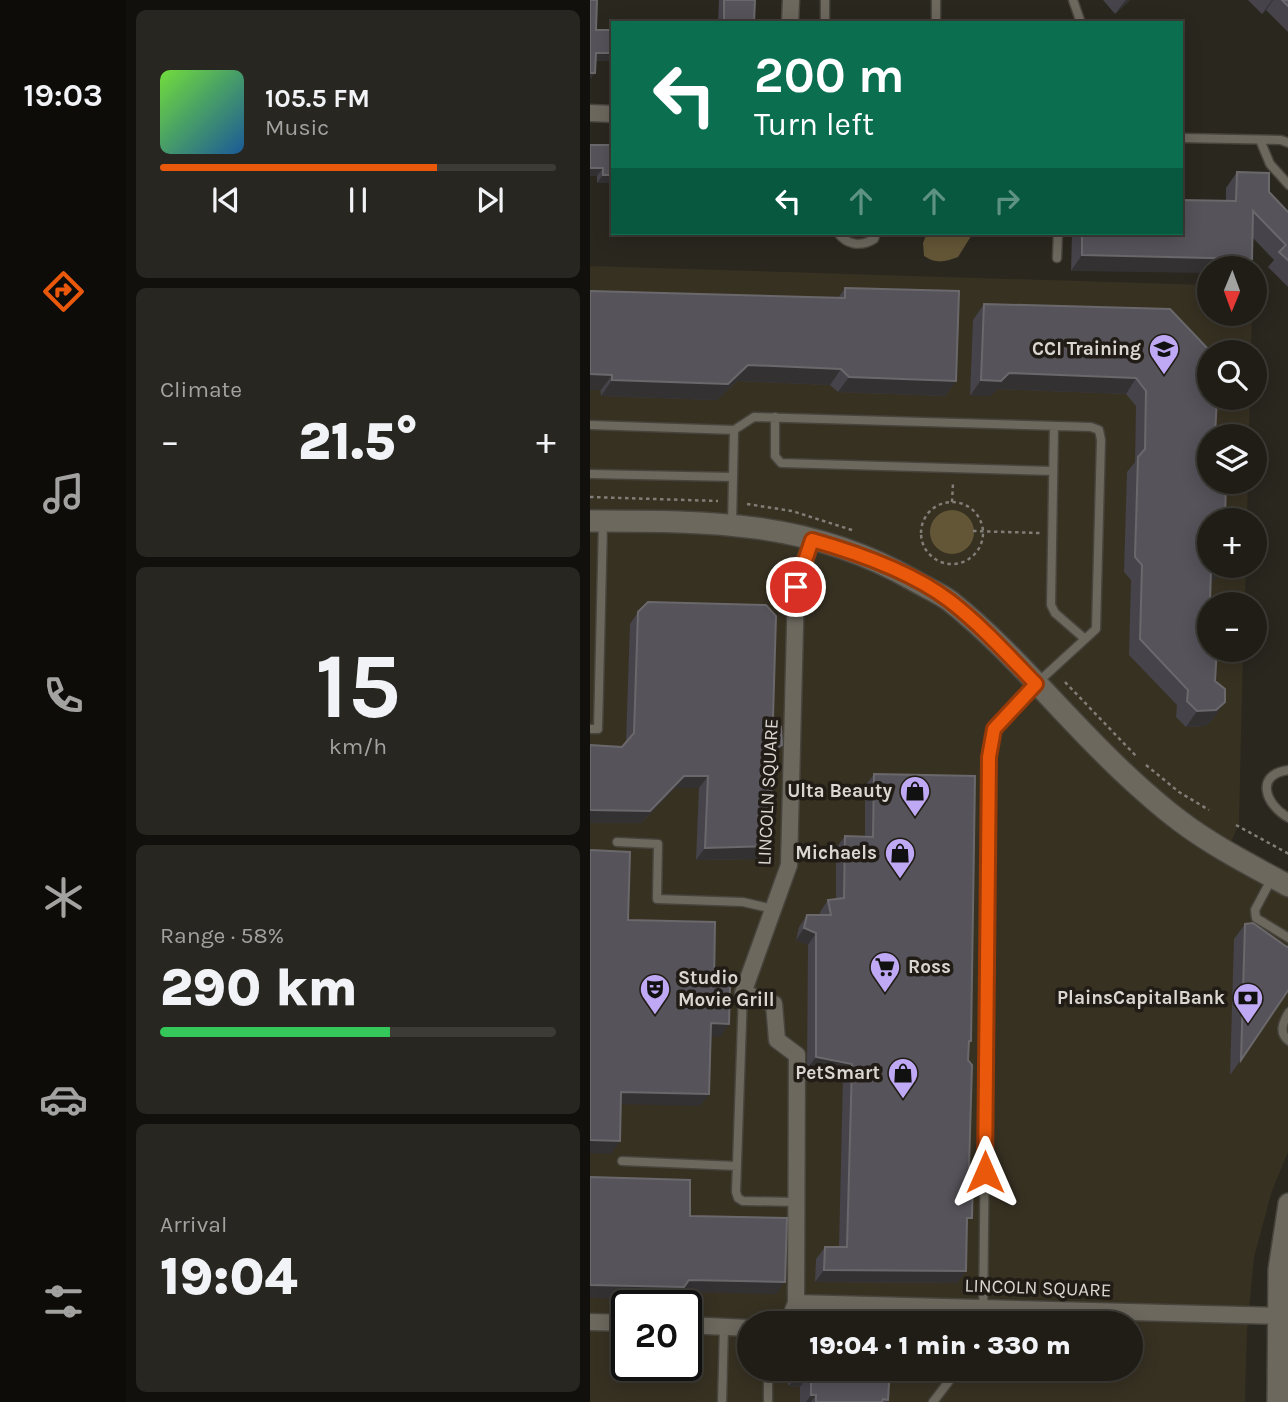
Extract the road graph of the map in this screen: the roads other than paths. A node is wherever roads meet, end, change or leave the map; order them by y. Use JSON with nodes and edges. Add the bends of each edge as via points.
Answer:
{"nodes":[{"id":1,"x":791,"y":0,"type":"edge"},
{"id":2,"x":825,"y":0,"type":"edge"},
{"id":3,"x":936,"y":0,"type":"edge"},
{"id":4,"x":1073,"y":0,"type":"edge"},
{"id":5,"x":790,"y":21,"type":"edge"},
{"id":6,"x":825,"y":21,"type":"edge"},
{"id":7,"x":936,"y":21,"type":"edge"},
{"id":8,"x":1080,"y":21,"type":"edge"},
{"id":9,"x":590,"y":113,"type":"edge"},
{"id":10,"x":611,"y":114,"type":"edge"},
{"id":11,"x":1183,"y":138,"type":"edge"},
{"id":12,"x":1260,"y":140,"type":"junction"},
{"id":13,"x":1288,"y":143,"type":"edge"},
{"id":14,"x":1288,"y":185,"type":"edge"},
{"id":15,"x":840,"y":235,"type":"edge"},
{"id":16,"x":875,"y":235,"type":"edge"},
{"id":17,"x":1058,"y":235,"type":"edge"},
{"id":18,"x":1057,"y":258,"type":"dead end"},
{"id":19,"x":775,"y":417,"type":"junction"},
{"id":20,"x":590,"y":425,"type":"edge"},
{"id":21,"x":1054,"y":426,"type":"junction"},
{"id":22,"x":734,"y":430,"type":"junction"},
{"id":23,"x":1053,"y":471,"type":"junction"},
{"id":24,"x":590,"y":474,"type":"edge"},
{"id":25,"x":733,"y":477,"type":"junction"},
{"id":26,"x":596,"y":521,"type":"edge"},
{"id":27,"x":732,"y":523,"type":"junction"},
{"id":28,"x":812,"y":540,"type":"junction"},
{"id":29,"x":1085,"y":639,"type":"junction"},
{"id":30,"x":1036,"y":684,"type":"junction"},
{"id":31,"x":590,"y":729,"type":"edge"},
{"id":32,"x":1288,"y":770,"type":"edge"},
{"id":33,"x":1288,"y":818,"type":"edge"},
{"id":34,"x":617,"y":842,"type":"dead end"},
{"id":35,"x":1280,"y":882,"type":"edge"},
{"id":36,"x":773,"y":909,"type":"junction"},
{"id":37,"x":1288,"y":937,"type":"edge"},
{"id":38,"x":743,"y":993,"type":"junction"},
{"id":39,"x":1288,"y":1012,"type":"edge"},
{"id":40,"x":1288,"y":1041,"type":"edge"},
{"id":41,"x":622,"y":1161,"type":"dead end"},
{"id":42,"x":737,"y":1166,"type":"junction"},
{"id":43,"x":796,"y":1202,"type":"junction"},
{"id":44,"x":1288,"y":1204,"type":"edge"},
{"id":45,"x":796,"y":1303,"type":"junction"},
{"id":46,"x":793,"y":1311,"type":"edge"},
{"id":47,"x":921,"y":1311,"type":"edge"},
{"id":48,"x":983,"y":1311,"type":"edge"},
{"id":49,"x":1143,"y":1316,"type":"edge"},
{"id":50,"x":1279,"y":1316,"type":"junction"},
{"id":51,"x":590,"y":1322,"type":"edge"},
{"id":52,"x":611,"y":1323,"type":"edge"},
{"id":53,"x":702,"y":1325,"type":"edge"},
{"id":54,"x":724,"y":1326,"type":"junction"},
{"id":55,"x":737,"y":1327,"type":"edge"},
{"id":56,"x":768,"y":1381,"type":"edge"},
{"id":57,"x":949,"y":1381,"type":"edge"},
{"id":58,"x":1278,"y":1401,"type":"edge"},
{"id":59,"x":722,"y":1402,"type":"edge"},
{"id":60,"x":768,"y":1402,"type":"edge"},
{"id":61,"x":933,"y":1402,"type":"edge"}],
"edges":[{"from":1,"to":5,"type":"street"},
{"from":2,"to":6,"type":"lane"},
{"from":3,"to":7,"type":"lane"},
{"from":4,"to":8,"type":"lane"},
{"from":9,"to":10,"type":"street"},
{"from":11,"to":12,"type":"lane"},
{"from":12,"to":13,"type":"lane"},
{"from":12,"to":14,"type":"lane","via":[[1270,164]]},
{"from":15,"to":16,"type":"lane","via":[[849,243],[865,244]]},
{"from":17,"to":18,"type":"lane"},
{"from":19,"to":21,"type":"lane"},
{"from":19,"to":22,"type":"lane","via":[[754,417]]},
{"from":19,"to":23,"type":"lane","via":[[774,456],[781,463]]},
{"from":20,"to":22,"type":"lane"},
{"from":21,"to":23,"type":"lane"},
{"from":21,"to":29,"type":"lane","via":[[1091,427],[1099,430],[1102,440],[1096,629]]},
{"from":22,"to":25,"type":"lane"},
{"from":23,"to":29,"type":"lane","via":[[1051,605]]},
{"from":24,"to":25,"type":"lane"},
{"from":25,"to":27,"type":"lane"},
{"from":26,"to":27,"type":"street"},
{"from":26,"to":31,"type":"lane","via":[[598,729]]},
{"from":27,"to":28,"type":"street"},
{"from":28,"to":30,"type":"street","via":[[894,569],[948,600]]},
{"from":28,"to":36,"type":"street","name":"LINCOLN SQUARE","via":[[796,587],[789,865]]},
{"from":29,"to":30,"type":"lane"},
{"from":30,"to":35,"type":"street","via":[[1123,772],[1180,821]]},
{"from":30,"to":48,"type":"lane","via":[[994,729],[989,757]]},
{"from":32,"to":33,"type":"lane","via":[[1272,775],[1267,791],[1275,811]]},
{"from":34,"to":36,"type":"lane","via":[[658,844],[657,898],[743,902]]},
{"from":35,"to":37,"type":"lane","via":[[1255,910],[1256,918]]},
{"from":36,"to":38,"type":"street","name":"LINCOLN SQUARE"},
{"from":38,"to":42,"type":"lane"},
{"from":38,"to":43,"type":"street","via":[[774,1004],[777,1040],[797,1055]]},
{"from":39,"to":40,"type":"lane","via":[[1282,1030]]},
{"from":41,"to":42,"type":"lane"},
{"from":42,"to":43,"type":"lane","via":[[738,1198]]},
{"from":43,"to":45,"type":"street"},
{"from":44,"to":50,"type":"street"},
{"from":45,"to":46,"type":"street"},
{"from":45,"to":47,"type":"street","name":"LINCOLN SQUARE"},
{"from":49,"to":50,"type":"street","name":"LINCOLN SQUARE"},
{"from":50,"to":58,"type":"street"},
{"from":51,"to":52,"type":"street"},
{"from":53,"to":54,"type":"street"},
{"from":54,"to":55,"type":"street"},
{"from":54,"to":59,"type":"lane"},
{"from":56,"to":60,"type":"lane"},
{"from":57,"to":61,"type":"lane"}]}
